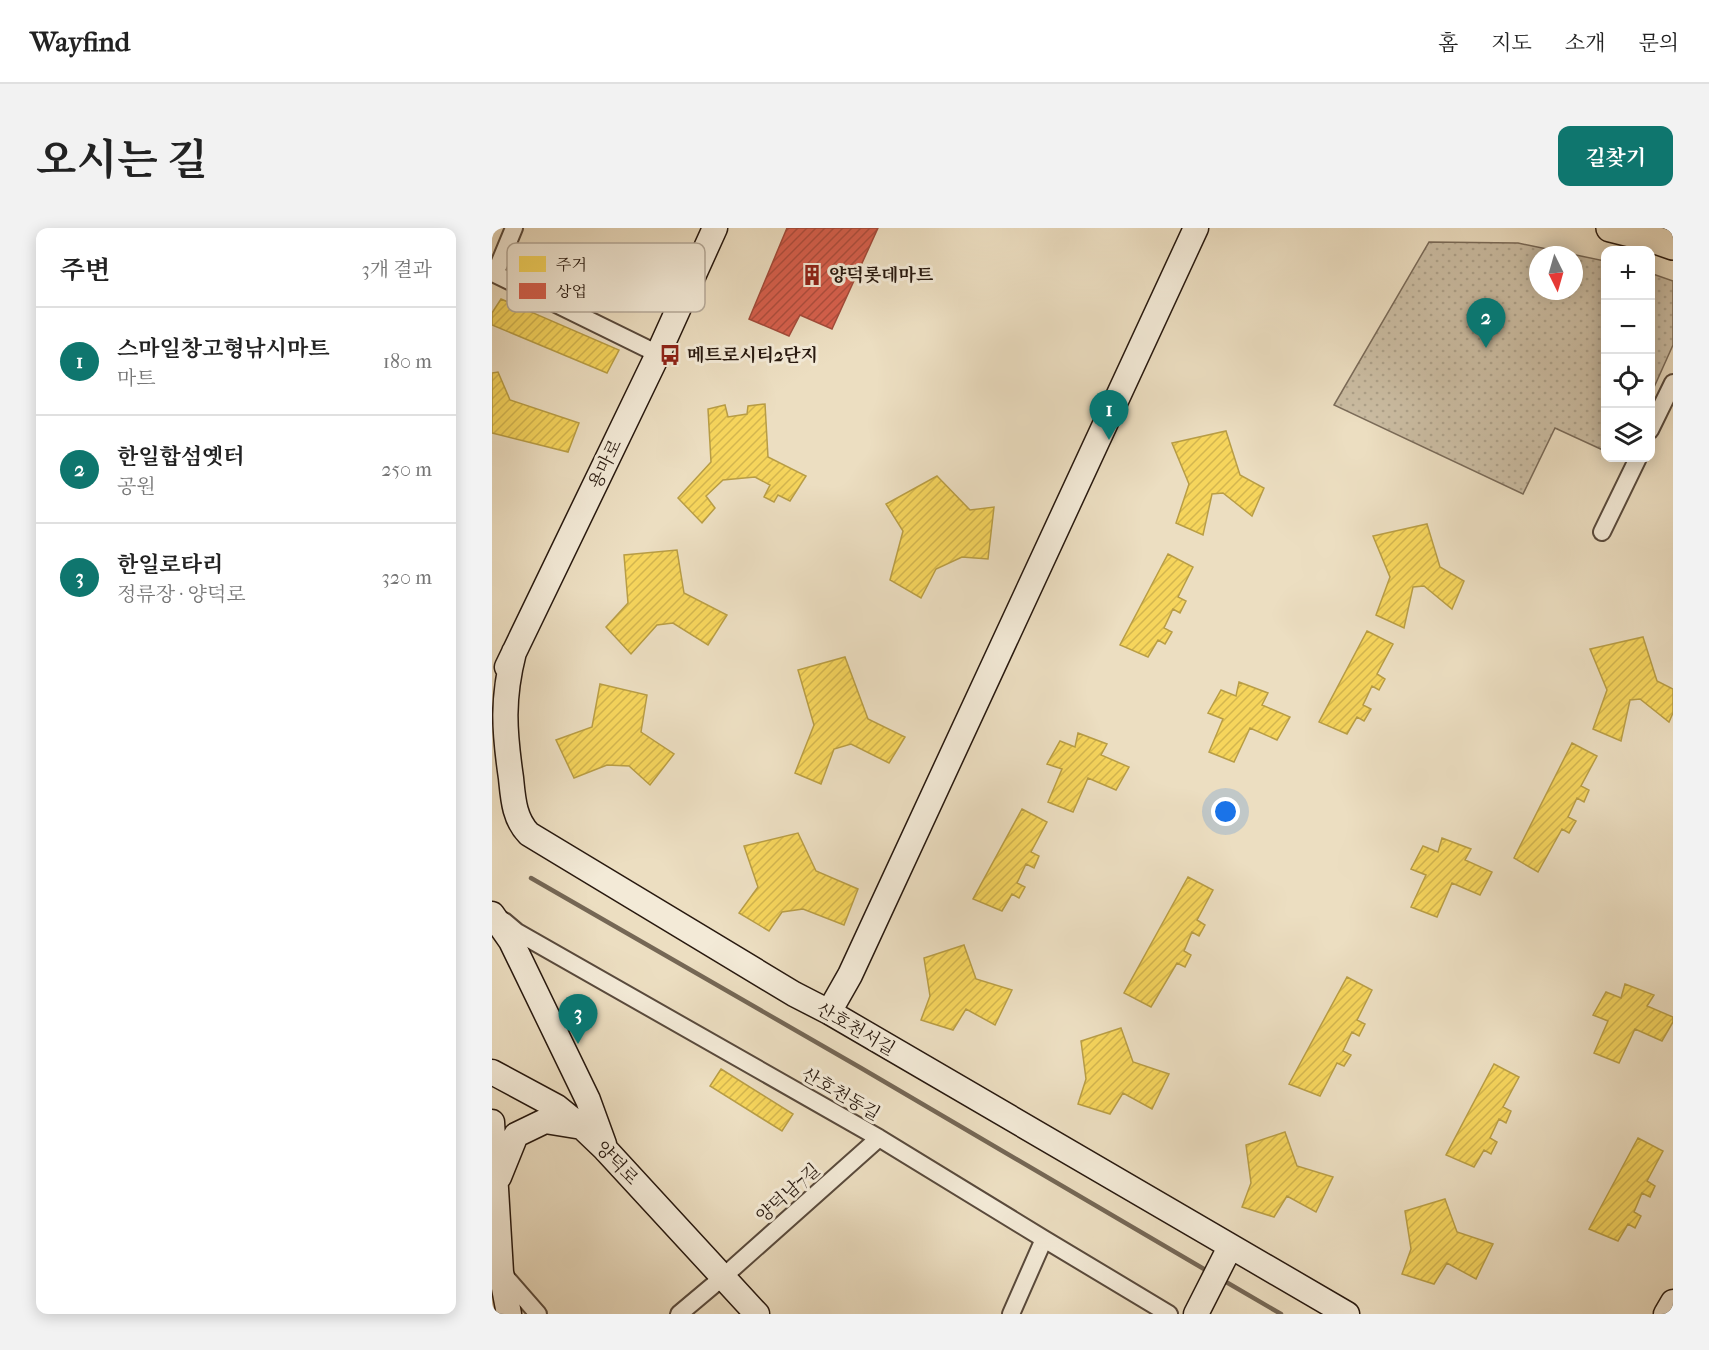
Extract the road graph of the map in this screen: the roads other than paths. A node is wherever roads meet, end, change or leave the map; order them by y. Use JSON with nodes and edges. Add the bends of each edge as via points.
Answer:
{"nodes":[{"id":1,"x":514,"y":228,"type":"edge"},
{"id":2,"x":715,"y":228,"type":"edge"},
{"id":3,"x":1196,"y":228,"type":"edge"},
{"id":4,"x":1610,"y":228,"type":"edge"},
{"id":5,"x":507,"y":243,"type":"edge"},
{"id":6,"x":507,"y":243,"type":"edge"},
{"id":7,"x":1673,"y":246,"type":"edge"},
{"id":8,"x":705,"y":250,"type":"edge"},
{"id":9,"x":493,"y":274,"type":"edge"},
{"id":10,"x":507,"y":281,"type":"edge"},
{"id":11,"x":571,"y":312,"type":"edge"},
{"id":12,"x":677,"y":312,"type":"edge"},
{"id":13,"x":658,"y":354,"type":"junction"},
{"id":14,"x":1673,"y":383,"type":"edge"},
{"id":15,"x":1655,"y":420,"type":"edge"},
{"id":16,"x":1636,"y":462,"type":"edge"},
{"id":17,"x":1602,"y":532,"type":"dead end"},
{"id":18,"x":514,"y":652,"type":"junction"},
{"id":19,"x":492,"y":699,"type":"edge"},
{"id":20,"x":492,"y":912,"type":"edge"},
{"id":21,"x":829,"y":1012,"type":"junction"},
{"id":22,"x":492,"y":1072,"type":"edge"},
{"id":23,"x":492,"y":1122,"type":"edge"},
{"id":24,"x":583,"y":1128,"type":"junction"},
{"id":25,"x":879,"y":1138,"type":"junction"},
{"id":26,"x":605,"y":1149,"type":"junction"},
{"id":27,"x":496,"y":1203,"type":"edge"},
{"id":28,"x":1044,"y":1239,"type":"junction"},
{"id":29,"x":1225,"y":1258,"type":"junction"},
{"id":30,"x":501,"y":1272,"type":"junction"},
{"id":31,"x":723,"y":1277,"type":"junction"},
{"id":32,"x":1673,"y":1302,"type":"edge"},
{"id":33,"x":509,"y":1314,"type":"edge"},
{"id":34,"x":538,"y":1314,"type":"edge"},
{"id":35,"x":679,"y":1314,"type":"edge"},
{"id":36,"x":757,"y":1314,"type":"edge"},
{"id":37,"x":1011,"y":1314,"type":"edge"},
{"id":38,"x":1169,"y":1314,"type":"edge"},
{"id":39,"x":1196,"y":1314,"type":"edge"},
{"id":40,"x":1347,"y":1314,"type":"edge"},
{"id":41,"x":1666,"y":1314,"type":"edge"}],
"edges":[{"from":1,"to":6,"type":"street"},
{"from":2,"to":8,"type":"street","name":"용마로"},
{"from":3,"to":21,"type":"street","via":[[855,964]]},
{"from":4,"to":7,"type":"main road"},
{"from":5,"to":9,"type":"street"},
{"from":9,"to":10,"type":"street"},
{"from":11,"to":13,"type":"street"},
{"from":12,"to":13,"type":"street","name":"용마로"},
{"from":13,"to":18,"type":"street","name":"용마로"},
{"from":14,"to":15,"type":"street"},
{"from":16,"to":17,"type":"street"},
{"from":18,"to":19,"type":"street","name":"용마로"},
{"from":18,"to":21,"type":"street","name":"산호천서길","via":[[507,682],[505,732],[516,811],[525,830]]},
{"from":20,"to":25,"type":"street","name":"산호천동길","via":[[517,932]]},
{"from":20,"to":26,"type":"street","via":[[512,941],[588,1100]]},
{"from":21,"to":29,"type":"street","name":"산호천서길"},
{"from":22,"to":24,"type":"street","name":"양덕로","via":[[557,1107]]},
{"from":23,"to":27,"type":"street"},
{"from":24,"to":26,"type":"street","name":"양덕로"},
{"from":24,"to":27,"type":"street","via":[[545,1121],[516,1135]]},
{"from":25,"to":28,"type":"street","name":"산호천동길"},
{"from":25,"to":31,"type":"street","name":"양덕남7길"},
{"from":26,"to":31,"type":"street","name":"양덕로"},
{"from":27,"to":30,"type":"street"},
{"from":28,"to":37,"type":"street"},
{"from":28,"to":38,"type":"street","name":"산호천동길"},
{"from":29,"to":39,"type":"street"},
{"from":29,"to":40,"type":"street","name":"산호천서길"},
{"from":30,"to":33,"type":"street"},
{"from":30,"to":34,"type":"street"},
{"from":31,"to":35,"type":"street"},
{"from":31,"to":36,"type":"street","name":"양덕로"},
{"from":32,"to":41,"type":"street"}]}
